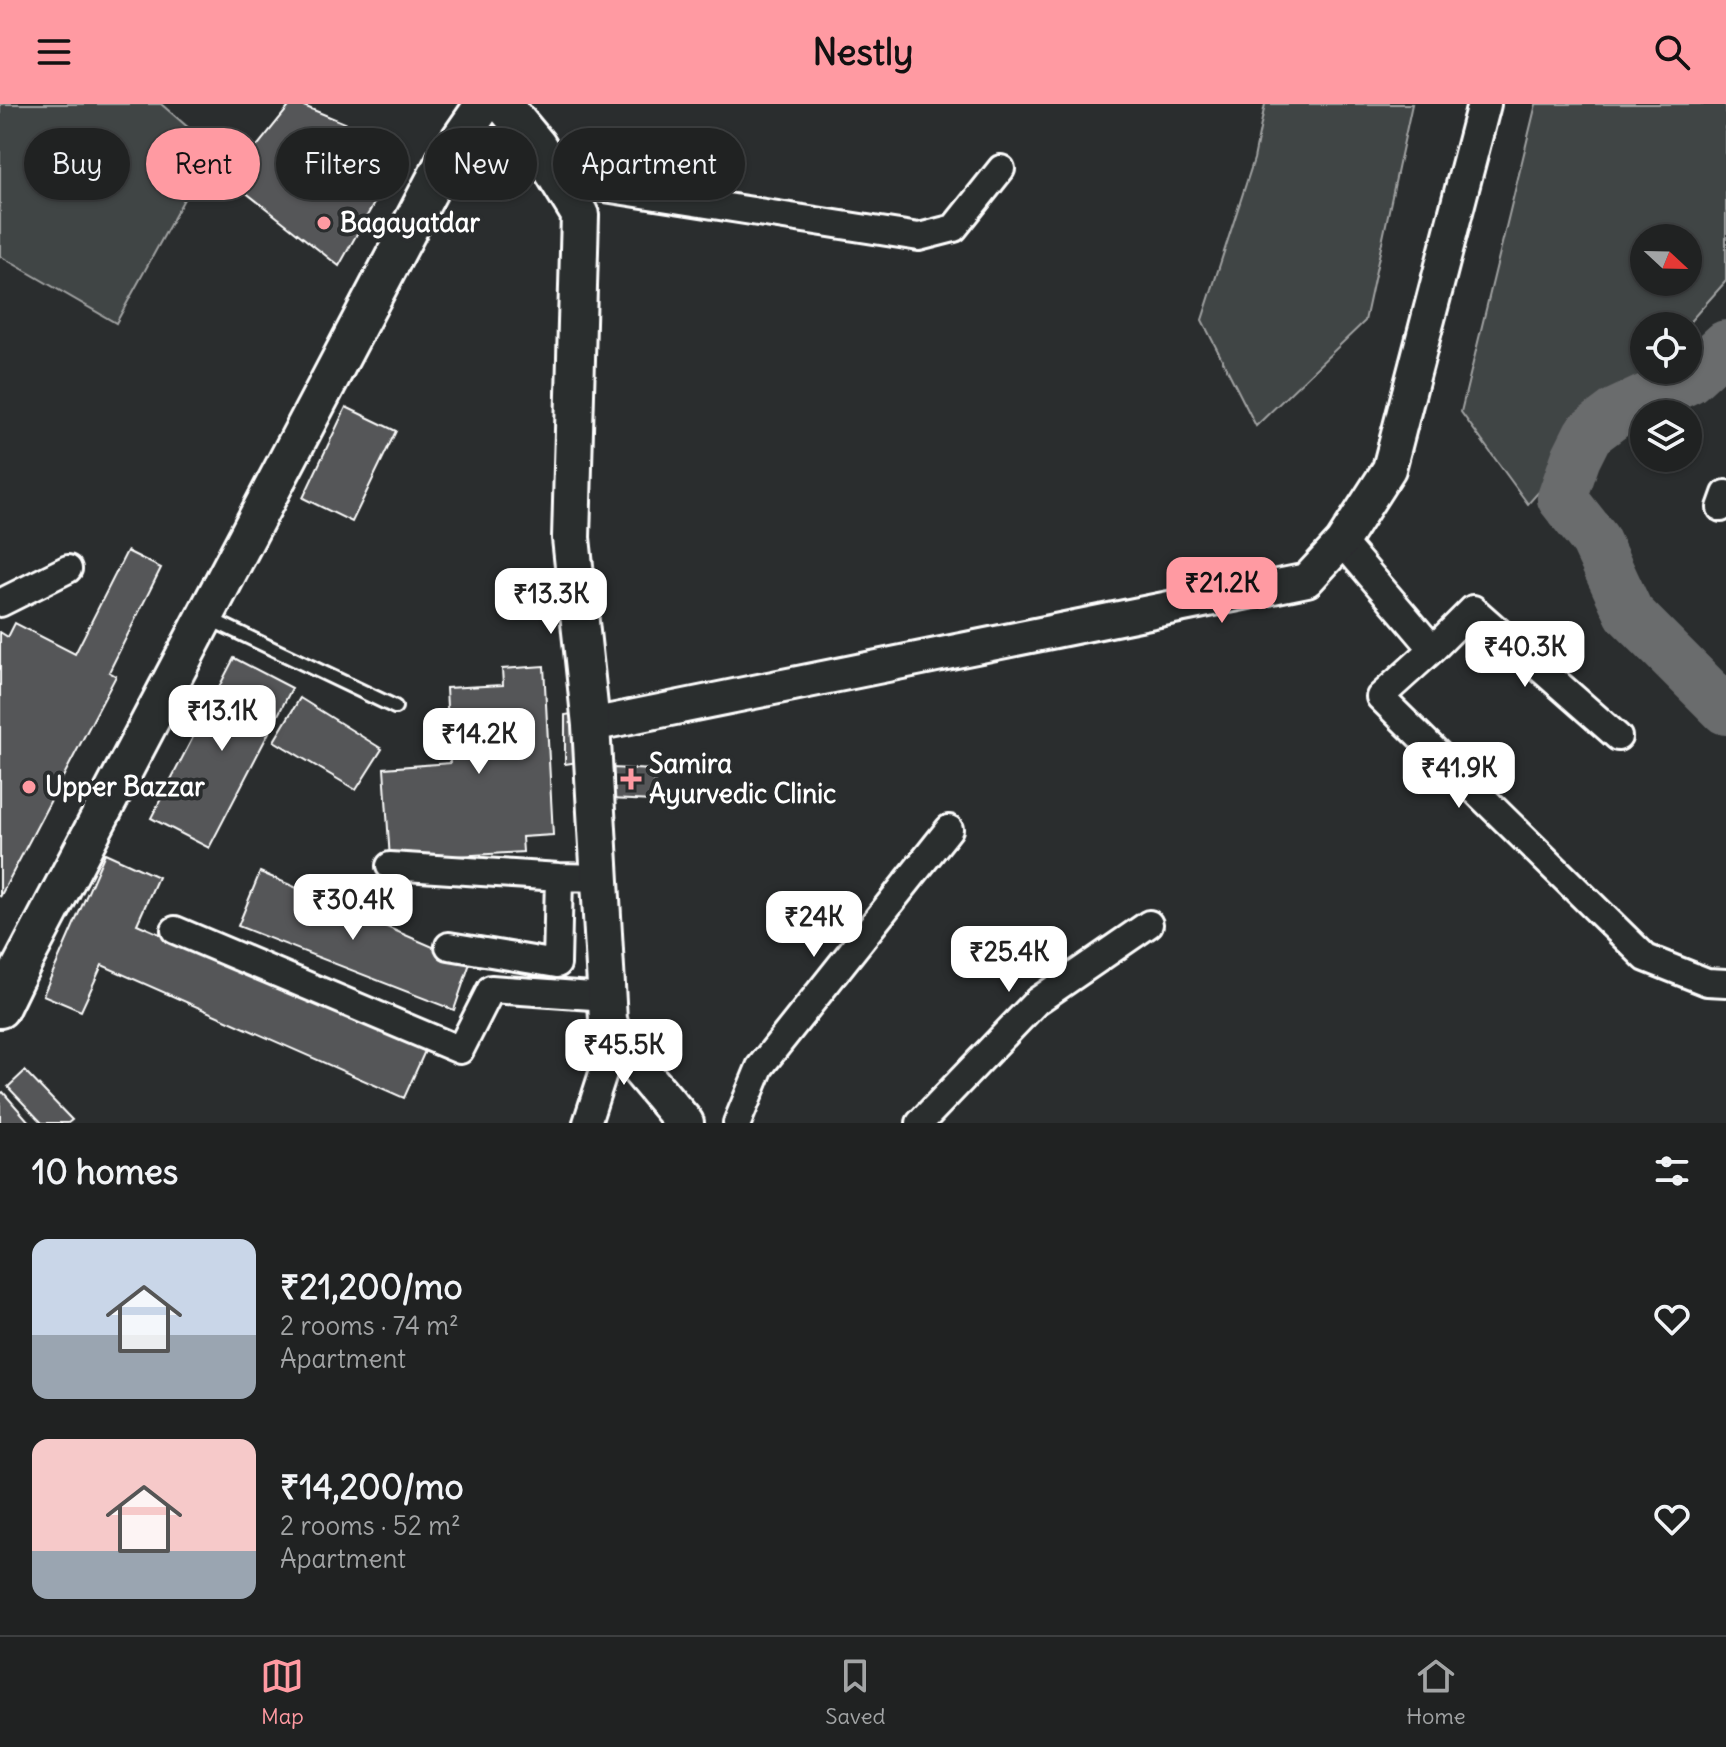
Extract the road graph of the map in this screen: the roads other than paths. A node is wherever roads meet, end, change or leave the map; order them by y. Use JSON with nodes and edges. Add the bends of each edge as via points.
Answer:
{"nodes":[{"id":1,"x":484,"y":104,"type":"edge"},
{"id":2,"x":503,"y":104,"type":"edge"},
{"id":3,"x":1484,"y":104,"type":"edge"},
{"id":4,"x":1001,"y":169,"type":"dead end"},
{"id":5,"x":553,"y":170,"type":"edge"},
{"id":6,"x":571,"y":200,"type":"edge"},
{"id":7,"x":682,"y":200,"type":"edge"},
{"id":8,"x":1342,"y":542,"type":"junction"},
{"id":9,"x":68,"y":569,"type":"dead end"},
{"id":10,"x":0,"y":603,"type":"edge"},
{"id":11,"x":206,"y":617,"type":"junction"},
{"id":12,"x":1433,"y":649,"type":"junction"},
{"id":13,"x":395,"y":707,"type":"dead end"},
{"id":14,"x":591,"y":725,"type":"junction"},
{"id":15,"x":1618,"y":737,"type":"dead end"},
{"id":16,"x":949,"y":829,"type":"dead end"},
{"id":17,"x":390,"y":866,"type":"dead end"},
{"id":18,"x":559,"y":877,"type":"junction"},
{"id":19,"x":601,"y":878,"type":"junction"},
{"id":20,"x":1149,"y":924,"type":"dead end"},
{"id":21,"x":175,"y":930,"type":"dead end"},
{"id":22,"x":449,"y":946,"type":"dead end"},
{"id":23,"x":1726,"y":983,"type":"edge"},
{"id":24,"x":5,"y":986,"type":"edge"},
{"id":25,"x":607,"y":997,"type":"junction"},
{"id":26,"x":614,"y":1039,"type":"junction"},
{"id":27,"x":587,"y":1123,"type":"edge"},
{"id":28,"x":685,"y":1123,"type":"edge"},
{"id":29,"x":737,"y":1123,"type":"edge"},
{"id":30,"x":920,"y":1123,"type":"edge"}],
"edges":[{"from":1,"to":11,"type":"main road","via":[[444,162]]},
{"from":2,"to":5,"type":"main road"},
{"from":3,"to":8,"type":"street","via":[[1389,469]]},
{"from":4,"to":7,"type":"street","via":[[954,228],[919,237]]},
{"from":6,"to":14,"type":"main road","via":[[580,215],[571,538]]},
{"from":8,"to":12,"type":"street"},
{"from":8,"to":14,"type":"street","via":[[1307,580]]},
{"from":9,"to":10,"type":"street"},
{"from":11,"to":13,"type":"lane"},
{"from":11,"to":24,"type":"main road"},
{"from":12,"to":15,"type":"street","via":[[1473,609]]},
{"from":12,"to":23,"type":"street","via":[[1380,697],[1646,958],[1707,982]]},
{"from":14,"to":19,"type":"main road"},
{"from":16,"to":29,"type":"street","via":[[760,1067]]},
{"from":17,"to":18,"type":"street"},
{"from":18,"to":19,"type":"street"},
{"from":18,"to":22,"type":"street","via":[[557,964]]},
{"from":19,"to":25,"type":"main road"},
{"from":20,"to":30,"type":"street","via":[[1037,1001]]},
{"from":21,"to":25,"type":"street","via":[[460,1050],[491,989]]},
{"from":25,"to":26,"type":"main road"},
{"from":26,"to":27,"type":"street"},
{"from":26,"to":28,"type":"main road"}]}
